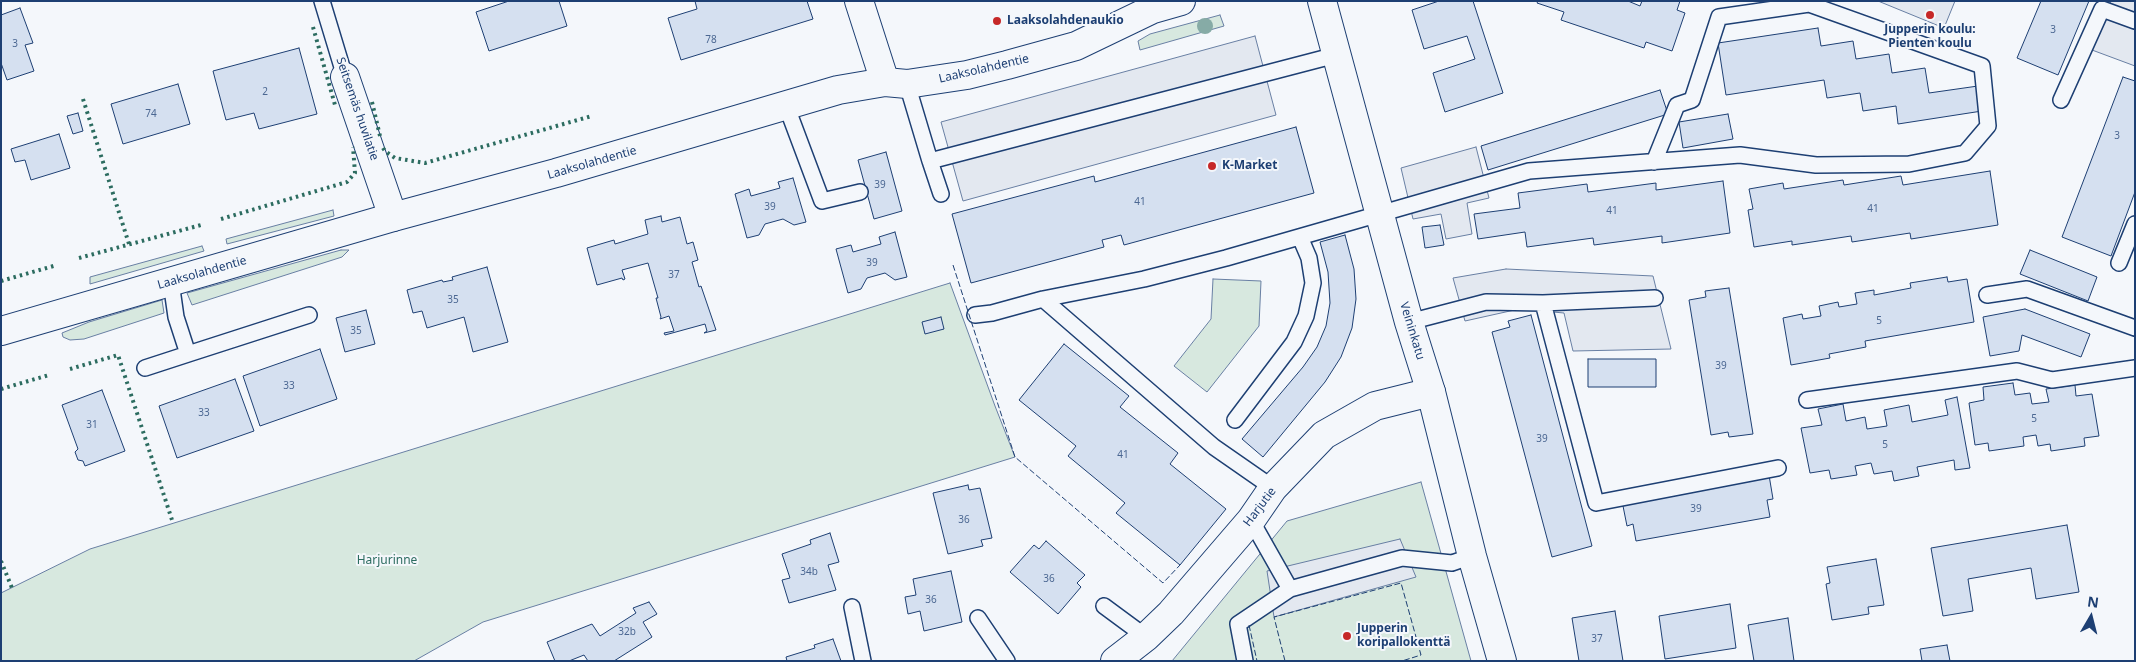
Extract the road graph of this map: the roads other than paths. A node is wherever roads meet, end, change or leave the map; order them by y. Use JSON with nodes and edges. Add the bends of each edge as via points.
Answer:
{"nodes":[{"id":1,"x":322,"y":1,"type":"edge"},
{"id":2,"x":859,"y":1,"type":"edge"},
{"id":3,"x":1181,"y":1,"type":"edge"},
{"id":4,"x":1322,"y":1,"type":"edge"},
{"id":5,"x":2135,"y":22,"type":"edge"},
{"id":6,"x":1336,"y":55,"type":"junction"},
{"id":7,"x":345,"y":77,"type":"joint"},
{"id":8,"x":896,"y":83,"type":"junction"},
{"id":9,"x":2061,"y":100,"type":"dead end"},
{"id":10,"x":786,"y":105,"type":"junction"},
{"id":11,"x":930,"y":160,"type":"junction"},
{"id":12,"x":1654,"y":162,"type":"junction"},
{"id":13,"x":860,"y":192,"type":"dead end"},
{"id":14,"x":941,"y":194,"type":"dead end"},
{"id":15,"x":1380,"y":216,"type":"junction"},
{"id":16,"x":393,"y":217,"type":"junction"},
{"id":17,"x":2135,"y":224,"type":"edge"},
{"id":18,"x":1300,"y":237,"type":"junction"},
{"id":19,"x":2119,"y":263,"type":"dead end"},
{"id":20,"x":171,"y":282,"type":"junction"},
{"id":21,"x":1987,"y":295,"type":"dead end"},
{"id":22,"x":1655,"y":298,"type":"dead end"},
{"id":23,"x":1042,"y":299,"type":"junction"},
{"id":24,"x":1543,"y":303,"type":"junction"},
{"id":25,"x":976,"y":314,"type":"dead end"},
{"id":26,"x":310,"y":315,"type":"dead end"},
{"id":27,"x":1409,"y":322,"type":"junction"},
{"id":28,"x":2135,"y":328,"type":"edge"},
{"id":29,"x":1,"y":331,"type":"edge"},
{"id":30,"x":188,"y":354,"type":"junction"},
{"id":31,"x":145,"y":368,"type":"dead end"},
{"id":32,"x":2135,"y":368,"type":"edge"},
{"id":33,"x":1431,"y":392,"type":"junction"},
{"id":34,"x":1807,"y":400,"type":"dead end"},
{"id":35,"x":1235,"y":420,"type":"dead end"},
{"id":36,"x":1778,"y":468,"type":"dead end"},
{"id":37,"x":1273,"y":488,"type":"junction"},
{"id":38,"x":1251,"y":520,"type":"junction"},
{"id":39,"x":1472,"y":556,"type":"junction"},
{"id":40,"x":1290,"y":589,"type":"junction"},
{"id":41,"x":1104,"y":606,"type":"dead end"},
{"id":42,"x":852,"y":607,"type":"dead end"},
{"id":43,"x":978,"y":618,"type":"dead end"},
{"id":44,"x":1146,"y":637,"type":"junction"},
{"id":45,"x":863,"y":661,"type":"edge"},
{"id":46,"x":1008,"y":661,"type":"edge"},
{"id":47,"x":1115,"y":661,"type":"edge"},
{"id":48,"x":1245,"y":661,"type":"edge"},
{"id":49,"x":1502,"y":661,"type":"edge"}],
"edges":[{"from":1,"to":7,"type":"lane","name":"Seitsemäs huvilatie"},
{"from":2,"to":8,"type":"street"},
{"from":3,"to":8,"type":"street","name":"Laaksolahdentie","via":[[1153,9],[1076,46],[967,75]]},
{"from":4,"to":6,"type":"street","name":"Veininkatu"},
{"from":5,"to":9,"type":"lane","via":[[2102,9]]},
{"from":6,"to":11,"type":"lane"},
{"from":6,"to":15,"type":"street","name":"Veininkatu"},
{"from":7,"to":16,"type":"street","name":"Seitsemäs huvilatie"},
{"from":8,"to":10,"type":"street","name":"Laaksolahdentie","via":[[838,90]]},
{"from":8,"to":11,"type":"lane"},
{"from":10,"to":13,"type":"lane","via":[[822,201]]},
{"from":10,"to":16,"type":"street","name":"Laaksolahdentie"},
{"from":11,"to":14,"type":"lane"},
{"from":12,"to":12,"type":"lane","via":[[1740,155],[1816,165],[1909,164],[1965,153],[1988,126],[1982,66],[1809,4],[1718,17],[1692,100],[1677,105]]},
{"from":12,"to":15,"type":"lane","via":[[1529,171]]},
{"from":15,"to":18,"type":"lane"},
{"from":15,"to":27,"type":"street","name":"Veininkatu"},
{"from":16,"to":20,"type":"street","name":"Laaksolahdentie"},
{"from":17,"to":19,"type":"lane"},
{"from":18,"to":23,"type":"lane","via":[[1144,280]]},
{"from":18,"to":35,"type":"lane","via":[[1309,258],[1313,283],[1306,316],[1294,342]]},
{"from":20,"to":29,"type":"street","name":"Laaksolahdentie"},
{"from":20,"to":30,"type":"lane","via":[[176,317]]},
{"from":21,"to":28,"type":"lane","via":[[2027,289]]},
{"from":22,"to":24,"type":"lane"},
{"from":23,"to":25,"type":"lane","via":[[992,313]]},
{"from":23,"to":37,"type":"lane","via":[[1214,448]]},
{"from":24,"to":27,"type":"lane","via":[[1486,302]]},
{"from":24,"to":36,"type":"lane","via":[[1596,503]]},
{"from":26,"to":30,"type":"lane"},
{"from":27,"to":33,"type":"street","name":"Veininkatu"},
{"from":30,"to":31,"type":"lane"},
{"from":32,"to":34,"type":"lane","via":[[2052,380],[2017,371]]},
{"from":33,"to":37,"type":"street","name":"Harjutie","via":[[1375,406],[1324,435]]},
{"from":33,"to":39,"type":"street","name":"Veininkatu"},
{"from":37,"to":38,"type":"street","name":"Harjutie"},
{"from":38,"to":40,"type":"lane"},
{"from":38,"to":44,"type":"street","name":"Harjutie","via":[[1171,613]]},
{"from":39,"to":40,"type":"lane","via":[[1452,563],[1402,558]]},
{"from":39,"to":49,"type":"street","name":"Veininkatu"},
{"from":40,"to":48,"type":"lane","via":[[1238,624]]},
{"from":41,"to":44,"type":"lane"},
{"from":42,"to":45,"type":"lane"},
{"from":43,"to":46,"type":"lane"},
{"from":44,"to":47,"type":"street","name":"Harjutie"}]}
